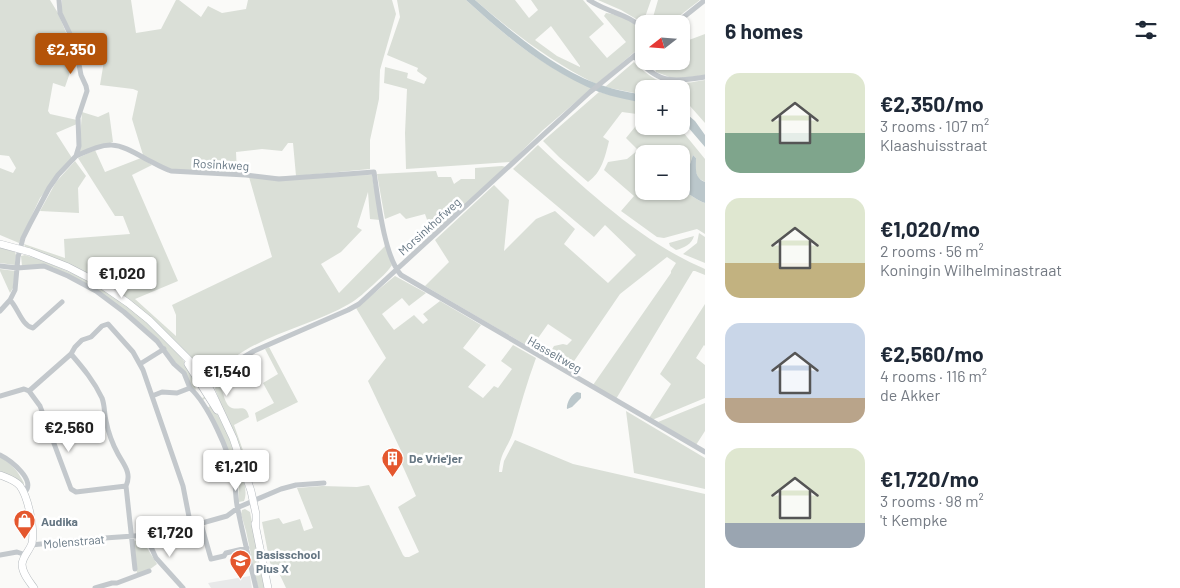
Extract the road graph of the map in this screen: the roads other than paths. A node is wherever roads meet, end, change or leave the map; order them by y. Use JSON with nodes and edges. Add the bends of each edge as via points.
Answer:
{"nodes":[{"id":1,"x":59,"y":0,"type":"edge"},
{"id":2,"x":589,"y":0,"type":"edge"},
{"id":3,"x":705,"y":0,"type":"edge"},
{"id":4,"x":686,"y":15,"type":"edge"},
{"id":5,"x":635,"y":22,"type":"edge"},
{"id":6,"x":634,"y":56,"type":"joint"},
{"id":7,"x":705,"y":77,"type":"edge"},
{"id":8,"x":76,"y":156,"type":"junction"},
{"id":9,"x":2,"y":245,"type":"edge"},
{"id":10,"x":20,"y":250,"type":"junction"},
{"id":11,"x":0,"y":266,"type":"edge"},
{"id":12,"x":17,"y":268,"type":"junction"},
{"id":13,"x":396,"y":269,"type":"junction"},
{"id":14,"x":10,"y":300,"type":"junction"},
{"id":15,"x":62,"y":302,"type":"dead end"},
{"id":16,"x":0,"y":311,"type":"edge"},
{"id":17,"x":164,"y":349,"type":"junction"},
{"id":18,"x":71,"y":354,"type":"junction"},
{"id":19,"x":140,"y":364,"type":"junction"},
{"id":20,"x":205,"y":385,"type":"junction"},
{"id":21,"x":190,"y":388,"type":"junction"},
{"id":22,"x":29,"y":391,"type":"junction"},
{"id":23,"x":0,"y":396,"type":"edge"},
{"id":24,"x":152,"y":396,"type":"junction"},
{"id":25,"x":705,"y":452,"type":"edge"},
{"id":26,"x":0,"y":455,"type":"edge"},
{"id":27,"x":0,"y":475,"type":"edge"},
{"id":28,"x":324,"y":483,"type":"dead end"},
{"id":29,"x":126,"y":486,"type":"junction"},
{"id":30,"x":24,"y":494,"type":"junction"},
{"id":31,"x":251,"y":503,"type":"junction"},
{"id":32,"x":237,"y":508,"type":"junction"},
{"id":33,"x":201,"y":524,"type":"junction"},
{"id":34,"x":191,"y":527,"type":"junction"},
{"id":35,"x":146,"y":536,"type":"junction"},
{"id":36,"x":131,"y":537,"type":"junction"},
{"id":37,"x":32,"y":545,"type":"junction"},
{"id":38,"x":247,"y":548,"type":"junction"},
{"id":39,"x":0,"y":555,"type":"edge"},
{"id":40,"x":26,"y":555,"type":"junction"},
{"id":41,"x":135,"y":569,"type":"dead end"},
{"id":42,"x":149,"y":571,"type":"dead end"},
{"id":43,"x":117,"y":586,"type":"edge"},
{"id":44,"x":34,"y":588,"type":"edge"},
{"id":45,"x":95,"y":588,"type":"edge"},
{"id":46,"x":183,"y":588,"type":"edge"},
{"id":47,"x":256,"y":588,"type":"edge"},
{"id":48,"x":268,"y":588,"type":"edge"}],
"edges":[{"from":1,"to":8,"type":"street","via":[[60,13],[78,54],[87,91],[78,118],[80,139]]},
{"from":2,"to":5,"type":"street"},
{"from":3,"to":4,"type":"street"},
{"from":6,"to":7,"type":"street","via":[[651,72],[671,81]]},
{"from":6,"to":13,"type":"street","name":"Morsinkhofweg","via":[[592,90]]},
{"from":8,"to":10,"type":"street","via":[[49,188]]},
{"from":8,"to":13,"type":"street","name":"Rosinkweg","via":[[115,144],[171,171],[279,179],[374,172],[388,251]]},
{"from":9,"to":10,"type":"main road"},
{"from":10,"to":12,"type":"street"},
{"from":10,"to":20,"type":"main road","via":[[68,267],[128,303],[172,343]]},
{"from":11,"to":12,"type":"street"},
{"from":12,"to":14,"type":"street"},
{"from":12,"to":17,"type":"street","via":[[48,267],[96,291]]},
{"from":13,"to":20,"type":"street","name":"Morsinkhofweg","via":[[359,304],[254,351]]},
{"from":13,"to":25,"type":"street","name":"Hasseltweg","via":[[400,275]]},
{"from":14,"to":15,"type":"street","via":[[26,325],[33,328]]},
{"from":14,"to":16,"type":"street"},
{"from":17,"to":19,"type":"street"},
{"from":17,"to":21,"type":"street","via":[[184,373]]},
{"from":18,"to":19,"type":"street","via":[[82,340],[91,337],[105,324],[133,352]]},
{"from":18,"to":22,"type":"street"},
{"from":18,"to":29,"type":"street","via":[[89,375],[101,397],[117,453],[128,470]]},
{"from":19,"to":24,"type":"street"},
{"from":20,"to":31,"type":"main road","via":[[232,438]]},
{"from":21,"to":24,"type":"street"},
{"from":21,"to":32,"type":"street","via":[[201,401],[227,453],[234,477]]},
{"from":22,"to":23,"type":"street","via":[[24,389]]},
{"from":22,"to":29,"type":"street","via":[[40,406],[71,488],[76,492]]},
{"from":24,"to":34,"type":"street","via":[[183,486]]},
{"from":26,"to":30,"type":"street","via":[[16,464],[25,476],[28,486]]},
{"from":27,"to":30,"type":"main road","via":[[16,482]]},
{"from":28,"to":31,"type":"street","name":"Molenstraat","via":[[288,487]]},
{"from":29,"to":36,"type":"street"},
{"from":30,"to":37,"type":"main road","via":[[30,516]]},
{"from":31,"to":32,"type":"street","name":"Molenstraat"},
{"from":31,"to":48,"type":"main road"},
{"from":32,"to":33,"type":"street","name":"Molenstraat","via":[[227,516]]},
{"from":32,"to":38,"type":"street"},
{"from":33,"to":34,"type":"street","name":"Molenstraat"},
{"from":33,"to":38,"type":"street","via":[[211,558]]},
{"from":34,"to":35,"type":"street","name":"Molenstraat"},
{"from":35,"to":36,"type":"street","name":"Molenstraat"},
{"from":35,"to":46,"type":"street","via":[[156,558]]},
{"from":36,"to":37,"type":"street","name":"Molenstraat"},
{"from":36,"to":41,"type":"street"},
{"from":37,"to":40,"type":"main road","name":"Molenstraat"},
{"from":38,"to":47,"type":"street"},
{"from":39,"to":40,"type":"street","name":"Molenstraat","via":[[17,552]]},
{"from":40,"to":44,"type":"main road","via":[[22,561],[23,569]]},
{"from":42,"to":43,"type":"street"},
{"from":43,"to":45,"type":"street","via":[[112,583]]}]}
